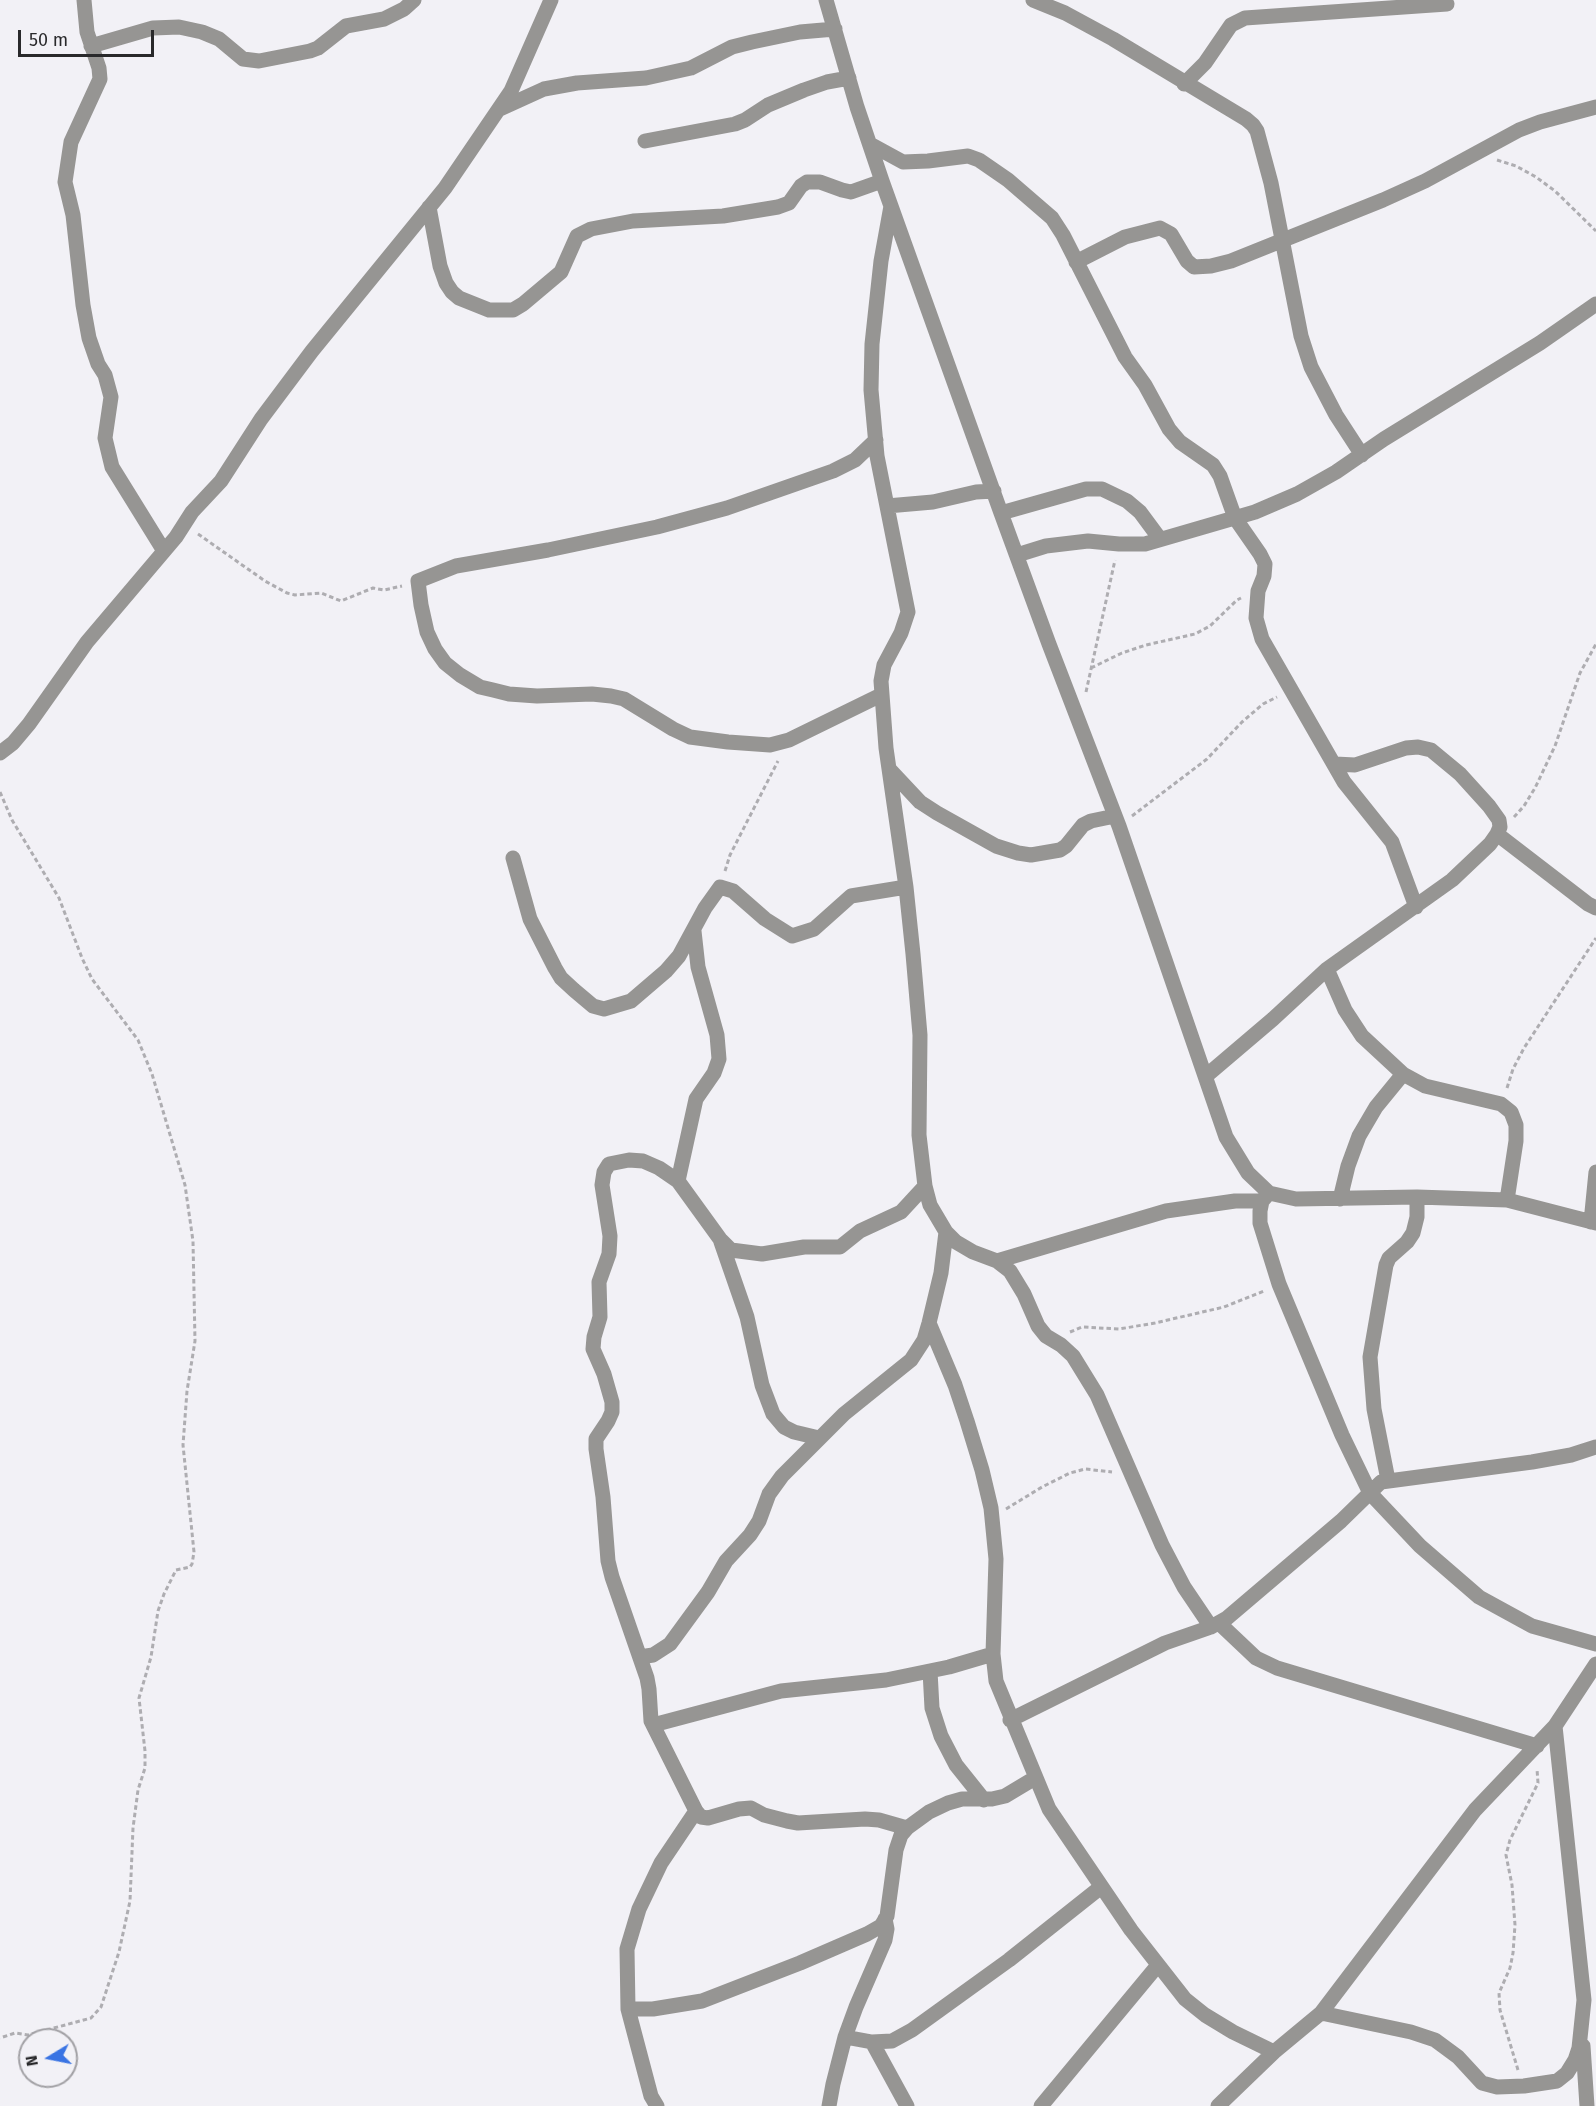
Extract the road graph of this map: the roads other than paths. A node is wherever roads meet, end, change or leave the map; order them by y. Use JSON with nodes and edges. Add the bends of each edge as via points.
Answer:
{"nodes":[{"id":1,"x":84,"y":0,"type":"edge"},
{"id":2,"x":414,"y":0,"type":"edge"},
{"id":3,"x":551,"y":0,"type":"edge"},
{"id":4,"x":826,"y":0,"type":"edge"},
{"id":5,"x":1033,"y":0,"type":"edge"},
{"id":6,"x":1271,"y":0,"type":"edge"},
{"id":7,"x":1447,"y":4,"type":"dead end"},
{"id":8,"x":1258,"y":15,"type":"junction"},
{"id":9,"x":835,"y":29,"type":"junction"},
{"id":10,"x":91,"y":46,"type":"junction"},
{"id":11,"x":849,"y":78,"type":"junction"},
{"id":12,"x":1184,"y":84,"type":"junction"},
{"id":13,"x":1596,"y":106,"type":"edge"},
{"id":14,"x":499,"y":109,"type":"junction"},
{"id":15,"x":645,"y":141,"type":"dead end"},
{"id":16,"x":870,"y":144,"type":"junction"},
{"id":17,"x":882,"y":181,"type":"junction"},
{"id":18,"x":891,"y":206,"type":"junction"},
{"id":19,"x":429,"y":207,"type":"junction"},
{"id":20,"x":1282,"y":241,"type":"junction"},
{"id":21,"x":1076,"y":262,"type":"junction"},
{"id":22,"x":1596,"y":304,"type":"edge"},
{"id":23,"x":876,"y":440,"type":"junction"},
{"id":24,"x":1362,"y":455,"type":"junction"},
{"id":25,"x":994,"y":491,"type":"junction"},
{"id":26,"x":887,"y":506,"type":"junction"},
{"id":27,"x":1001,"y":513,"type":"junction"},
{"id":28,"x":1234,"y":518,"type":"junction"},
{"id":29,"x":1160,"y":539,"type":"junction"},
{"id":30,"x":164,"y":551,"type":"junction"},
{"id":31,"x":1017,"y":555,"type":"junction"},
{"id":32,"x":881,"y":694,"type":"junction"},
{"id":33,"x":0,"y":753,"type":"edge"},
{"id":34,"x":1335,"y":764,"type":"junction"},
{"id":35,"x":890,"y":770,"type":"junction"},
{"id":36,"x":1117,"y":821,"type":"junction"},
{"id":37,"x":1498,"y":830,"type":"junction"},
{"id":38,"x":513,"y":858,"type":"dead end"},
{"id":39,"x":906,"y":887,"type":"junction"},
{"id":40,"x":1416,"y":907,"type":"junction"},
{"id":41,"x":1596,"y":908,"type":"edge"},
{"id":42,"x":694,"y":931,"type":"junction"},
{"id":43,"x":1327,"y":969,"type":"junction"},
{"id":44,"x":1403,"y":1074,"type":"junction"},
{"id":45,"x":1206,"y":1076,"type":"junction"},
{"id":46,"x":1596,"y":1172,"type":"edge"},
{"id":47,"x":678,"y":1181,"type":"junction"},
{"id":48,"x":925,"y":1186,"type":"junction"},
{"id":49,"x":1266,"y":1197,"type":"junction"},
{"id":50,"x":1417,"y":1197,"type":"junction"},
{"id":51,"x":1340,"y":1199,"type":"junction"},
{"id":52,"x":1507,"y":1200,"type":"junction"},
{"id":53,"x":1594,"y":1222,"type":"edge"},
{"id":54,"x":945,"y":1232,"type":"junction"},
{"id":55,"x":720,"y":1239,"type":"junction"},
{"id":56,"x":997,"y":1261,"type":"junction"},
{"id":57,"x":929,"y":1323,"type":"junction"},
{"id":58,"x":819,"y":1438,"type":"junction"},
{"id":59,"x":1596,"y":1447,"type":"edge"},
{"id":60,"x":1388,"y":1480,"type":"junction"},
{"id":61,"x":1370,"y":1493,"type":"junction"},
{"id":62,"x":1215,"y":1625,"type":"junction"},
{"id":63,"x":1596,"y":1644,"type":"edge"},
{"id":64,"x":993,"y":1654,"type":"junction"},
{"id":65,"x":640,"y":1657,"type":"junction"},
{"id":66,"x":1596,"y":1664,"type":"edge"},
{"id":67,"x":930,"y":1671,"type":"junction"},
{"id":68,"x":1011,"y":1720,"type":"junction"},
{"id":69,"x":653,"y":1725,"type":"junction"},
{"id":70,"x":1555,"y":1726,"type":"junction"},
{"id":71,"x":1532,"y":1751,"type":"junction"},
{"id":72,"x":1035,"y":1778,"type":"junction"},
{"id":73,"x":984,"y":1800,"type":"junction"},
{"id":74,"x":696,"y":1810,"type":"junction"},
{"id":75,"x":907,"y":1828,"type":"junction"},
{"id":76,"x":1101,"y":1887,"type":"junction"},
{"id":77,"x":885,"y":1919,"type":"junction"},
{"id":78,"x":1158,"y":1965,"type":"junction"},
{"id":79,"x":628,"y":2009,"type":"junction"},
{"id":80,"x":1321,"y":2013,"type":"junction"},
{"id":81,"x":1596,"y":2019,"type":"edge"},
{"id":82,"x":1582,"y":2029,"type":"junction"},
{"id":83,"x":845,"y":2037,"type":"junction"},
{"id":84,"x":872,"y":2042,"type":"junction"},
{"id":85,"x":1274,"y":2052,"type":"junction"},
{"id":86,"x":1236,"y":2089,"type":"junction"},
{"id":87,"x":657,"y":2106,"type":"edge"},
{"id":88,"x":829,"y":2106,"type":"edge"},
{"id":89,"x":907,"y":2106,"type":"edge"},
{"id":90,"x":1041,"y":2106,"type":"edge"},
{"id":91,"x":1218,"y":2106,"type":"edge"},
{"id":92,"x":1235,"y":2106,"type":"edge"},
{"id":93,"x":1587,"y":2106,"type":"edge"}],
"edges":[{"from":1,"to":10,"type":"street"},
{"from":2,"to":10,"type":"street","via":[[384,19],[346,26],[318,48],[259,61],[243,59],[219,39],[179,27],[153,28]]},
{"from":3,"to":14,"type":"street"},
{"from":4,"to":9,"type":"street"},
{"from":5,"to":12,"type":"street","via":[[1113,39]]},
{"from":6,"to":8,"type":"street"},
{"from":7,"to":8,"type":"street"},
{"from":8,"to":12,"type":"street","via":[[1231,25],[1205,63]]},
{"from":9,"to":11,"type":"street"},
{"from":9,"to":14,"type":"street","via":[[788,34],[732,47],[691,68],[646,78],[544,89]]},
{"from":10,"to":30,"type":"street","via":[[100,79],[71,142],[66,172],[81,294],[89,338],[111,397],[105,438],[112,467]]},
{"from":11,"to":15,"type":"street","via":[[804,90],[735,124]]},
{"from":11,"to":16,"type":"street"},
{"from":12,"to":20,"type":"street","via":[[1246,119],[1257,131]]},
{"from":13,"to":20,"type":"street","via":[[1519,130],[1394,195]]},
{"from":14,"to":19,"type":"street"},
{"from":16,"to":17,"type":"street"},
{"from":16,"to":21,"type":"street","via":[[903,162],[968,156],[979,160],[1047,213]]},
{"from":17,"to":18,"type":"street"},
{"from":17,"to":19,"type":"street","via":[[851,192],[807,182],[789,203],[778,207],[723,216],[633,221],[591,229],[577,236],[561,272],[513,310],[489,310],[452,292],[440,266]]},
{"from":18,"to":23,"type":"street","via":[[872,344]]},
{"from":18,"to":25,"type":"street"},
{"from":19,"to":30,"type":"street","via":[[312,351],[261,418],[221,481]]},
{"from":20,"to":21,"type":"street","via":[[1231,261],[1194,267],[1171,234],[1160,228],[1125,237]]},
{"from":20,"to":24,"type":"street","via":[[1311,367]]},
{"from":21,"to":28,"type":"street","via":[[1125,357],[1169,429],[1180,442],[1213,465],[1220,476]]},
{"from":22,"to":24,"type":"street"},
{"from":23,"to":26,"type":"street"},
{"from":23,"to":32,"type":"street","via":[[855,460],[833,471],[727,508],[657,527],[456,566],[418,581],[427,632],[435,649],[453,669],[480,687],[508,694],[611,696],[624,699],[690,737],[770,745],[789,740]]},
{"from":24,"to":28,"type":"street","via":[[1297,494]]},
{"from":25,"to":26,"type":"street"},
{"from":25,"to":27,"type":"street"},
{"from":26,"to":32,"type":"street","via":[[908,612],[884,665]]},
{"from":27,"to":29,"type":"street","via":[[1086,489],[1102,489],[1140,512]]},
{"from":27,"to":31,"type":"street"},
{"from":28,"to":29,"type":"street"},
{"from":28,"to":34,"type":"street","via":[[1265,564],[1256,618],[1262,639]]},
{"from":29,"to":31,"type":"street","via":[[1145,544],[1088,541],[1046,546]]},
{"from":30,"to":33,"type":"street","via":[[87,642],[29,724]]},
{"from":31,"to":36,"type":"street"},
{"from":32,"to":35,"type":"street"},
{"from":34,"to":37,"type":"street","via":[[1355,765],[1406,748],[1431,750],[1490,806],[1498,820]]},
{"from":34,"to":40,"type":"street","via":[[1344,782],[1392,843]]},
{"from":35,"to":36,"type":"street","via":[[920,802],[996,846],[1018,853],[1047,854],[1060,850],[1083,825],[1091,821]]},
{"from":35,"to":39,"type":"street"},
{"from":36,"to":45,"type":"street"},
{"from":37,"to":40,"type":"street","via":[[1490,844],[1452,880]]},
{"from":37,"to":41,"type":"street"},
{"from":38,"to":42,"type":"street","via":[[527,912],[550,960],[561,978],[592,1006],[603,1009],[631,1002],[679,956]]},
{"from":39,"to":42,"type":"street","via":[[851,896],[814,929],[792,936],[733,891],[720,887]]},
{"from":39,"to":48,"type":"street","via":[[920,1035],[919,1135]]},
{"from":40,"to":43,"type":"street"},
{"from":42,"to":47,"type":"street","via":[[719,1059],[696,1099]]},
{"from":43,"to":44,"type":"street","via":[[1345,1010],[1362,1036]]},
{"from":43,"to":45,"type":"street"},
{"from":44,"to":51,"type":"street","via":[[1359,1136]]},
{"from":44,"to":52,"type":"street","via":[[1425,1086],[1501,1104],[1511,1112],[1516,1141]]},
{"from":45,"to":49,"type":"street","via":[[1226,1137]]},
{"from":46,"to":53,"type":"street"},
{"from":47,"to":55,"type":"street"},
{"from":47,"to":65,"type":"street","via":[[644,1161],[629,1160],[609,1164],[602,1185],[609,1254],[599,1282],[600,1317],[593,1349],[610,1392],[612,1412],[596,1438],[596,1461],[610,1569]]},
{"from":48,"to":54,"type":"street"},
{"from":48,"to":55,"type":"street","via":[[901,1212],[860,1231],[840,1247],[804,1247],[762,1254],[731,1250]]},
{"from":49,"to":51,"type":"street"},
{"from":49,"to":56,"type":"street","via":[[1166,1211]]},
{"from":49,"to":61,"type":"street","via":[[1260,1223],[1279,1284]]},
{"from":50,"to":51,"type":"street"},
{"from":50,"to":52,"type":"street"},
{"from":50,"to":60,"type":"street","via":[[1413,1233],[1386,1265],[1370,1357],[1374,1409]]},
{"from":52,"to":53,"type":"street"},
{"from":54,"to":56,"type":"street","via":[[973,1252]]},
{"from":54,"to":57,"type":"street","via":[[941,1273]]},
{"from":55,"to":58,"type":"street","via":[[747,1317],[762,1385],[773,1414],[784,1427]]},
{"from":56,"to":62,"type":"street","via":[[1010,1271],[1038,1326],[1073,1356],[1097,1395],[1162,1545],[1184,1587]]},
{"from":57,"to":58,"type":"street","via":[[911,1360]]},
{"from":57,"to":64,"type":"street","via":[[967,1421],[992,1518],[996,1558]]},
{"from":58,"to":65,"type":"street","via":[[774,1486],[750,1535],[726,1561],[670,1644],[653,1655]]},
{"from":59,"to":60,"type":"street","via":[[1532,1462]]},
{"from":60,"to":61,"type":"street"},
{"from":61,"to":62,"type":"street"},
{"from":61,"to":63,"type":"street","via":[[1420,1546],[1479,1597],[1532,1626]]},
{"from":62,"to":68,"type":"street","via":[[1165,1643]]},
{"from":62,"to":71,"type":"street","via":[[1256,1658],[1277,1668]]},
{"from":64,"to":67,"type":"street"},
{"from":64,"to":68,"type":"street","via":[[996,1682]]},
{"from":65,"to":69,"type":"street","via":[[650,1689]]},
{"from":66,"to":70,"type":"street"},
{"from":67,"to":69,"type":"street","via":[[886,1680],[781,1691]]},
{"from":67,"to":73,"type":"street","via":[[932,1708],[941,1736],[956,1765]]},
{"from":68,"to":72,"type":"street"},
{"from":69,"to":74,"type":"street"},
{"from":70,"to":71,"type":"street"},
{"from":70,"to":82,"type":"street","via":[[1584,2000]]},
{"from":71,"to":80,"type":"street","via":[[1475,1810]]},
{"from":72,"to":73,"type":"street","via":[[1005,1796]]},
{"from":72,"to":76,"type":"street","via":[[1049,1809]]},
{"from":73,"to":75,"type":"street","via":[[948,1803]]},
{"from":74,"to":75,"type":"street","via":[[701,1817],[708,1818],[751,1808],[775,1819],[798,1823],[865,1819]]},
{"from":74,"to":79,"type":"street","via":[[639,1908],[627,1949]]},
{"from":75,"to":77,"type":"street","via":[[896,1850]]},
{"from":76,"to":78,"type":"street"},
{"from":76,"to":84,"type":"street","via":[[912,2030],[892,2041]]},
{"from":77,"to":79,"type":"street","via":[[881,1926],[842,1946],[702,2001]]},
{"from":77,"to":83,"type":"street","via":[[885,1940]]},
{"from":78,"to":85,"type":"street","via":[[1185,1999],[1205,2015]]},
{"from":78,"to":90,"type":"street"},
{"from":79,"to":87,"type":"street"},
{"from":80,"to":82,"type":"street","via":[[1435,2040],[1482,2083],[1497,2087],[1557,2080],[1575,2060]]},
{"from":80,"to":85,"type":"street"},
{"from":81,"to":82,"type":"street"},
{"from":82,"to":93,"type":"street"},
{"from":83,"to":84,"type":"street"},
{"from":83,"to":88,"type":"street"},
{"from":84,"to":89,"type":"street"},
{"from":85,"to":86,"type":"street"},
{"from":86,"to":91,"type":"street"},
{"from":86,"to":92,"type":"street"}]}
